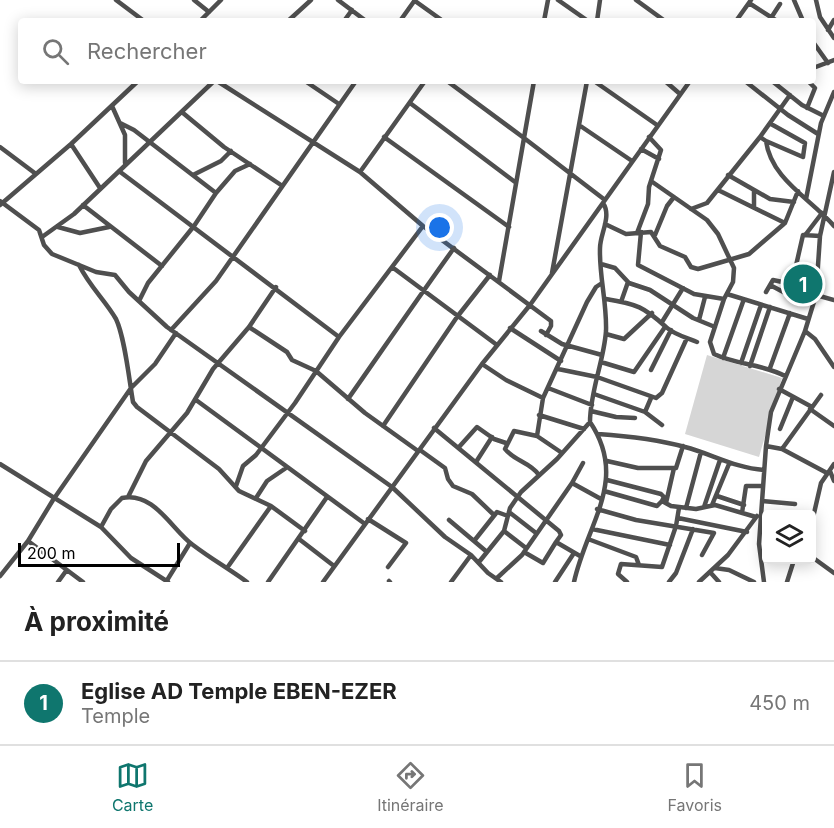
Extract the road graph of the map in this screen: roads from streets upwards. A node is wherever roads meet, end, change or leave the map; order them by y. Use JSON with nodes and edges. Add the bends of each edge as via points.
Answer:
{"nodes":[{"id":1,"x":116,"y":0,"type":"edge"},
{"id":2,"x":194,"y":0,"type":"edge"},
{"id":3,"x":221,"y":0,"type":"edge"},
{"id":4,"x":311,"y":0,"type":"edge"},
{"id":5,"x":338,"y":0,"type":"edge"},
{"id":6,"x":415,"y":0,"type":"edge"},
{"id":7,"x":548,"y":0,"type":"edge"},
{"id":8,"x":558,"y":0,"type":"edge"},
{"id":9,"x":600,"y":0,"type":"edge"},
{"id":10,"x":636,"y":0,"type":"edge"},
{"id":11,"x":650,"y":0,"type":"edge"},
{"id":12,"x":794,"y":0,"type":"edge"},
{"id":13,"x":821,"y":0,"type":"edge"},
{"id":14,"x":750,"y":2,"type":"edge"},
{"id":15,"x":817,"y":3,"type":"edge"},
{"id":16,"x":780,"y":4,"type":"dead end"},
{"id":17,"x":649,"y":9,"type":"junction"},
{"id":18,"x":352,"y":10,"type":"junction"},
{"id":19,"x":209,"y":12,"type":"junction"},
{"id":20,"x":140,"y":18,"type":"edge"},
{"id":21,"x":203,"y":18,"type":"edge"},
{"id":22,"x":291,"y":18,"type":"edge"},
{"id":23,"x":346,"y":18,"type":"edge"},
{"id":24,"x":362,"y":18,"type":"edge"},
{"id":25,"x":402,"y":18,"type":"edge"},
{"id":26,"x":439,"y":18,"type":"edge"},
{"id":27,"x":545,"y":18,"type":"edge"},
{"id":28,"x":584,"y":18,"type":"edge"},
{"id":29,"x":597,"y":18,"type":"edge"},
{"id":30,"x":661,"y":18,"type":"edge"},
{"id":31,"x":738,"y":18,"type":"edge"},
{"id":32,"x":769,"y":18,"type":"edge"},
{"id":33,"x":771,"y":18,"type":"edge"},
{"id":34,"x":802,"y":18,"type":"edge"},
{"id":35,"x":834,"y":20,"type":"edge"},
{"id":36,"x":828,"y":30,"type":"junction"},
{"id":37,"x":834,"y":38,"type":"edge"},
{"id":38,"x":816,"y":46,"type":"edge"},
{"id":39,"x":834,"y":60,"type":"edge"},
{"id":40,"x":828,"y":63,"type":"junction"},
{"id":41,"x":816,"y":67,"type":"edge"},
{"id":42,"x":135,"y":84,"type":"edge"},
{"id":43,"x":212,"y":84,"type":"edge"},
{"id":44,"x":220,"y":84,"type":"edge"},
{"id":45,"x":309,"y":84,"type":"edge"},
{"id":46,"x":354,"y":84,"type":"edge"},
{"id":47,"x":423,"y":84,"type":"edge"},
{"id":48,"x":451,"y":84,"type":"edge"},
{"id":49,"x":533,"y":84,"type":"edge"},
{"id":50,"x":586,"y":84,"type":"edge"},
{"id":51,"x":598,"y":84,"type":"edge"},
{"id":52,"x":668,"y":84,"type":"edge"},
{"id":53,"x":688,"y":84,"type":"edge"},
{"id":54,"x":749,"y":84,"type":"edge"},
{"id":55,"x":776,"y":84,"type":"edge"},
{"id":56,"x":784,"y":84,"type":"edge"},
{"id":57,"x":811,"y":84,"type":"edge"},
{"id":58,"x":781,"y":87,"type":"junction"},
{"id":59,"x":834,"y":92,"type":"edge"},
{"id":60,"x":680,"y":94,"type":"junction"},
{"id":61,"x":789,"y":95,"type":"junction"},
{"id":62,"x":410,"y":103,"type":"junction"},
{"id":63,"x":339,"y":104,"type":"junction"},
{"id":64,"x":112,"y":106,"type":"junction"},
{"id":65,"x":807,"y":108,"type":"junction"},
{"id":66,"x":780,"y":109,"type":"junction"},
{"id":67,"x":183,"y":113,"type":"junction"},
{"id":68,"x":824,"y":116,"type":"junction"},
{"id":69,"x":120,"y":123,"type":"junction"},
{"id":70,"x":771,"y":124,"type":"junction"},
{"id":71,"x":579,"y":125,"type":"junction"},
{"id":72,"x":657,"y":125,"type":"junction"},
{"id":73,"x":818,"y":134,"type":"junction"},
{"id":74,"x":649,"y":136,"type":"junction"},
{"id":75,"x":760,"y":137,"type":"junction"},
{"id":76,"x":384,"y":138,"type":"junction"},
{"id":77,"x":524,"y":138,"type":"junction"},
{"id":78,"x":313,"y":141,"type":"junction"},
{"id":79,"x":766,"y":141,"type":"junction"},
{"id":80,"x":149,"y":143,"type":"junction"},
{"id":81,"x":71,"y":144,"type":"junction"},
{"id":82,"x":0,"y":147,"type":"edge"},
{"id":83,"x":641,"y":149,"type":"junction"},
{"id":84,"x":231,"y":151,"type":"junction"},
{"id":85,"x":659,"y":159,"type":"junction"},
{"id":86,"x":632,"y":160,"type":"junction"},
{"id":87,"x":124,"y":164,"type":"junction"},
{"id":88,"x":250,"y":164,"type":"junction"},
{"id":89,"x":119,"y":171,"type":"junction"},
{"id":90,"x":360,"y":172,"type":"junction"},
{"id":91,"x":834,"y":172,"type":"edge"},
{"id":92,"x":570,"y":173,"type":"junction"},
{"id":93,"x":36,"y":174,"type":"junction"},
{"id":94,"x":193,"y":175,"type":"junction"},
{"id":95,"x":728,"y":175,"type":"junction"},
{"id":96,"x":651,"y":181,"type":"junction"},
{"id":97,"x":515,"y":182,"type":"junction"},
{"id":98,"x":281,"y":185,"type":"junction"},
{"id":99,"x":100,"y":188,"type":"junction"},
{"id":100,"x":717,"y":190,"type":"junction"},
{"id":101,"x":754,"y":190,"type":"junction"},
{"id":102,"x":798,"y":191,"type":"junction"},
{"id":103,"x":216,"y":193,"type":"junction"},
{"id":104,"x":827,"y":194,"type":"junction"},
{"id":105,"x":674,"y":197,"type":"junction"},
{"id":106,"x":834,"y":199,"type":"edge"},
{"id":107,"x":806,"y":200,"type":"junction"},
{"id":108,"x":604,"y":201,"type":"junction"},
{"id":109,"x":794,"y":202,"type":"junction"},
{"id":110,"x":1,"y":203,"type":"edge"},
{"id":111,"x":83,"y":205,"type":"junction"},
{"id":112,"x":754,"y":207,"type":"junction"},
{"id":113,"x":692,"y":209,"type":"junction"},
{"id":114,"x":823,"y":214,"type":"junction"},
{"id":115,"x":785,"y":223,"type":"junction"},
{"id":116,"x":605,"y":224,"type":"junction"},
{"id":117,"x":194,"y":226,"type":"junction"},
{"id":118,"x":423,"y":226,"type":"junction"},
{"id":119,"x":834,"y":226,"type":"edge"},
{"id":120,"x":58,"y":227,"type":"junction"},
{"id":121,"x":109,"y":227,"type":"junction"},
{"id":122,"x":509,"y":227,"type":"junction"},
{"id":123,"x":639,"y":232,"type":"junction"},
{"id":124,"x":806,"y":234,"type":"junction"},
{"id":125,"x":655,"y":235,"type":"junction"},
{"id":126,"x":820,"y":236,"type":"junction"},
{"id":127,"x":42,"y":237,"type":"junction"},
{"id":128,"x":454,"y":248,"type":"junction"},
{"id":129,"x":233,"y":256,"type":"junction"},
{"id":130,"x":730,"y":260,"type":"junction"},
{"id":131,"x":601,"y":264,"type":"junction"},
{"id":132,"x":79,"y":265,"type":"junction"},
{"id":133,"x":162,"y":266,"type":"junction"},
{"id":134,"x":392,"y":267,"type":"junction"},
{"id":135,"x":490,"y":275,"type":"junction"},
{"id":136,"x":552,"y":275,"type":"junction"},
{"id":137,"x":499,"y":281,"type":"junction"},
{"id":138,"x":628,"y":282,"type":"junction"},
{"id":139,"x":602,"y":283,"type":"junction"},
{"id":140,"x":770,"y":285,"type":"junction"},
{"id":141,"x":276,"y":287,"type":"junction"},
{"id":142,"x":683,"y":288,"type":"junction"},
{"id":143,"x":423,"y":290,"type":"junction"},
{"id":144,"x":766,"y":292,"type":"dead end"},
{"id":145,"x":727,"y":294,"type":"junction"},
{"id":146,"x":816,"y":295,"type":"junction"},
{"id":147,"x":789,"y":296,"type":"dead end"},
{"id":148,"x":705,"y":297,"type":"junction"},
{"id":149,"x":606,"y":299,"type":"junction"},
{"id":150,"x":724,"y":299,"type":"junction"},
{"id":151,"x":744,"y":299,"type":"junction"},
{"id":152,"x":834,"y":300,"type":"edge"},
{"id":153,"x":139,"y":301,"type":"junction"},
{"id":154,"x":621,"y":302,"type":"junction"},
{"id":155,"x":673,"y":304,"type":"junction"},
{"id":156,"x":530,"y":305,"type":"junction"},
{"id":157,"x":761,"y":305,"type":"junction"},
{"id":158,"x":770,"y":307,"type":"junction"},
{"id":159,"x":652,"y":313,"type":"junction"},
{"id":160,"x":790,"y":313,"type":"junction"},
{"id":161,"x":457,"y":317,"type":"junction"},
{"id":162,"x":808,"y":319,"type":"junction"},
{"id":163,"x":699,"y":320,"type":"junction"},
{"id":164,"x":664,"y":324,"type":"junction"},
{"id":165,"x":249,"y":327,"type":"junction"},
{"id":166,"x":715,"y":327,"type":"junction"},
{"id":167,"x":510,"y":328,"type":"junction"},
{"id":168,"x":671,"y":330,"type":"junction"},
{"id":169,"x":173,"y":331,"type":"junction"},
{"id":170,"x":541,"y":331,"type":"dead end"},
{"id":171,"x":805,"y":331,"type":"junction"},
{"id":172,"x":606,"y":334,"type":"junction"},
{"id":173,"x":546,"y":335,"type":"junction"},
{"id":174,"x":339,"y":337,"type":"junction"},
{"id":175,"x":687,"y":338,"type":"junction"},
{"id":176,"x":697,"y":342,"type":"dead end"},
{"id":177,"x":497,"y":345,"type":"junction"},
{"id":178,"x":567,"y":345,"type":"junction"},
{"id":179,"x":602,"y":355,"type":"junction"},
{"id":180,"x":723,"y":358,"type":"junction"},
{"id":181,"x":218,"y":361,"type":"junction"},
{"id":182,"x":561,"y":362,"type":"junction"},
{"id":183,"x":601,"y":362,"type":"junction"},
{"id":184,"x":741,"y":363,"type":"junction"},
{"id":185,"x":482,"y":364,"type":"junction"},
{"id":186,"x":750,"y":366,"type":"junction"},
{"id":187,"x":834,"y":367,"type":"edge"},
{"id":188,"x":770,"y":368,"type":"junction"},
{"id":189,"x":558,"y":369,"type":"junction"},
{"id":190,"x":651,"y":370,"type":"dead end"},
{"id":191,"x":316,"y":371,"type":"junction"},
{"id":192,"x":784,"y":376,"type":"junction"},
{"id":193,"x":597,"y":377,"type":"junction"},
{"id":194,"x":131,"y":388,"type":"junction"},
{"id":195,"x":548,"y":388,"type":"junction"},
{"id":196,"x":779,"y":389,"type":"junction"},
{"id":197,"x":594,"y":394,"type":"junction"},
{"id":198,"x":821,"y":395,"type":"dead end"},
{"id":199,"x":793,"y":397,"type":"junction"},
{"id":200,"x":543,"y":398,"type":"junction"},
{"id":201,"x":651,"y":398,"type":"junction"},
{"id":202,"x":348,"y":399,"type":"junction"},
{"id":203,"x":196,"y":400,"type":"junction"},
{"id":204,"x":591,"y":408,"type":"junction"},
{"id":205,"x":811,"y":408,"type":"junction"},
{"id":206,"x":288,"y":412,"type":"junction"},
{"id":207,"x":645,"y":412,"type":"junction"},
{"id":208,"x":539,"y":415,"type":"junction"},
{"id":209,"x":635,"y":418,"type":"dead end"},
{"id":210,"x":590,"y":422,"type":"junction"},
{"id":211,"x":662,"y":425,"type":"dead end"},
{"id":212,"x":382,"y":426,"type":"junction"},
{"id":213,"x":834,"y":426,"type":"edge"},
{"id":214,"x":434,"y":428,"type":"junction"},
{"id":215,"x":584,"y":429,"type":"junction"},
{"id":216,"x":780,"y":429,"type":"dead end"},
{"id":217,"x":170,"y":432,"type":"junction"},
{"id":218,"x":598,"y":434,"type":"junction"},
{"id":219,"x":537,"y":436,"type":"junction"},
{"id":220,"x":492,"y":437,"type":"junction"},
{"id":221,"x":506,"y":443,"type":"junction"},
{"id":222,"x":683,"y":446,"type":"junction"},
{"id":223,"x":766,"y":446,"type":"junction"},
{"id":224,"x":459,"y":447,"type":"junction"},
{"id":225,"x":260,"y":449,"type":"junction"},
{"id":226,"x":782,"y":449,"type":"junction"},
{"id":227,"x":419,"y":450,"type":"junction"},
{"id":228,"x":701,"y":452,"type":"junction"},
{"id":229,"x":562,"y":453,"type":"junction"},
{"id":230,"x":720,"y":460,"type":"junction"},
{"id":231,"x":607,"y":461,"type":"junction"},
{"id":232,"x":476,"y":462,"type":"junction"},
{"id":233,"x":583,"y":463,"type":"dead end"},
{"id":234,"x":0,"y":464,"type":"edge"},
{"id":235,"x":729,"y":464,"type":"junction"},
{"id":236,"x":834,"y":464,"type":"edge"},
{"id":237,"x":286,"y":468,"type":"junction"},
{"id":238,"x":674,"y":468,"type":"junction"},
{"id":239,"x":764,"y":470,"type":"junction"},
{"id":240,"x":828,"y":472,"type":"junction"},
{"id":241,"x":539,"y":475,"type":"junction"},
{"id":242,"x":607,"y":480,"type":"junction"},
{"id":243,"x":834,"y":481,"type":"edge"},
{"id":244,"x":572,"y":483,"type":"junction"},
{"id":245,"x":392,"y":486,"type":"junction"},
{"id":246,"x":763,"y":486,"type":"junction"},
{"id":247,"x":236,"y":488,"type":"junction"},
{"id":248,"x":604,"y":491,"type":"junction"},
{"id":249,"x":648,"y":491,"type":"junction"},
{"id":250,"x":518,"y":495,"type":"junction"},
{"id":251,"x":717,"y":496,"type":"junction"},
{"id":252,"x":128,"y":497,"type":"junction"},
{"id":253,"x":327,"y":497,"type":"junction"},
{"id":254,"x":256,"y":498,"type":"junction"},
{"id":255,"x":601,"y":499,"type":"junction"},
{"id":256,"x":53,"y":500,"type":"junction"},
{"id":257,"x":762,"y":501,"type":"junction"},
{"id":258,"x":644,"y":502,"type":"junction"},
{"id":259,"x":664,"y":502,"type":"junction"},
{"id":260,"x":795,"y":504,"type":"dead end"},
{"id":261,"x":712,"y":505,"type":"junction"},
{"id":262,"x":744,"y":505,"type":"junction"},
{"id":263,"x":271,"y":506,"type":"junction"},
{"id":264,"x":704,"y":507,"type":"junction"},
{"id":265,"x":679,"y":508,"type":"junction"},
{"id":266,"x":686,"y":508,"type":"junction"},
{"id":267,"x":597,"y":509,"type":"junction"},
{"id":268,"x":762,"y":510,"type":"edge"},
{"id":269,"x":815,"y":510,"type":"edge"},
{"id":270,"x":742,"y":513,"type":"junction"},
{"id":271,"x":762,"y":513,"type":"edge"},
{"id":272,"x":508,"y":514,"type":"junction"},
{"id":273,"x":494,"y":515,"type":"junction"},
{"id":274,"x":756,"y":517,"type":"junction"},
{"id":275,"x":678,"y":518,"type":"junction"},
{"id":276,"x":449,"y":520,"type":"dead end"},
{"id":277,"x":546,"y":520,"type":"junction"},
{"id":278,"x":366,"y":522,"type":"junction"},
{"id":279,"x":676,"y":526,"type":"junction"},
{"id":280,"x":101,"y":527,"type":"junction"},
{"id":281,"x":592,"y":529,"type":"junction"},
{"id":282,"x":693,"y":529,"type":"junction"},
{"id":283,"x":305,"y":531,"type":"junction"},
{"id":284,"x":504,"y":531,"type":"junction"},
{"id":285,"x":747,"y":532,"type":"junction"},
{"id":286,"x":536,"y":533,"type":"junction"},
{"id":287,"x":762,"y":536,"type":"edge"},
{"id":288,"x":588,"y":538,"type":"junction"},
{"id":289,"x":299,"y":539,"type":"junction"},
{"id":290,"x":28,"y":542,"type":"junction"},
{"id":291,"x":474,"y":542,"type":"junction"},
{"id":292,"x":556,"y":542,"type":"junction"},
{"id":293,"x":190,"y":543,"type":"junction"},
{"id":294,"x":670,"y":544,"type":"junction"},
{"id":295,"x":525,"y":550,"type":"junction"},
{"id":296,"x":487,"y":552,"type":"junction"},
{"id":297,"x":471,"y":555,"type":"junction"},
{"id":298,"x":577,"y":555,"type":"junction"},
{"id":299,"x":702,"y":555,"type":"dead end"},
{"id":300,"x":816,"y":560,"type":"edge"},
{"id":301,"x":479,"y":562,"type":"junction"},
{"id":302,"x":793,"y":564,"type":"edge"},
{"id":303,"x":639,"y":565,"type":"junction"},
{"id":304,"x":334,"y":566,"type":"junction"},
{"id":305,"x":388,"y":567,"type":"dead end"},
{"id":306,"x":227,"y":568,"type":"junction"},
{"id":307,"x":712,"y":570,"type":"junction"},
{"id":308,"x":66,"y":571,"type":"junction"},
{"id":309,"x":834,"y":573,"type":"edge"},
{"id":310,"x":490,"y":574,"type":"junction"},
{"id":311,"x":0,"y":576,"type":"edge"},
{"id":312,"x":499,"y":580,"type":"edge"},
{"id":313,"x":325,"y":581,"type":"edge"},
{"id":314,"x":747,"y":581,"type":"edge"},
{"id":315,"x":58,"y":582,"type":"edge"},
{"id":316,"x":83,"y":582,"type":"edge"},
{"id":317,"x":167,"y":582,"type":"edge"},
{"id":318,"x":247,"y":582,"type":"edge"},
{"id":319,"x":268,"y":582,"type":"edge"},
{"id":320,"x":451,"y":582,"type":"edge"},
{"id":321,"x":490,"y":582,"type":"edge"},
{"id":322,"x":555,"y":582,"type":"edge"},
{"id":323,"x":574,"y":582,"type":"edge"},
{"id":324,"x":627,"y":582,"type":"edge"},
{"id":325,"x":669,"y":582,"type":"edge"},
{"id":326,"x":699,"y":582,"type":"edge"},
{"id":327,"x":719,"y":582,"type":"edge"},
{"id":328,"x":754,"y":582,"type":"edge"},
{"id":329,"x":764,"y":582,"type":"edge"},
{"id":330,"x":787,"y":582,"type":"edge"}],
"edges":[{"from":1,"to":20,"type":"street"},
{"from":2,"to":19,"type":"street"},
{"from":3,"to":19,"type":"street"},
{"from":4,"to":22,"type":"street"},
{"from":5,"to":18,"type":"street"},
{"from":6,"to":25,"type":"street"},
{"from":6,"to":26,"type":"street"},
{"from":7,"to":27,"type":"street"},
{"from":8,"to":28,"type":"street"},
{"from":9,"to":29,"type":"street"},
{"from":10,"to":17,"type":"street"},
{"from":11,"to":17,"type":"street"},
{"from":12,"to":34,"type":"street"},
{"from":13,"to":15,"type":"street"},
{"from":14,"to":31,"type":"street"},
{"from":14,"to":32,"type":"street"},
{"from":15,"to":36,"type":"street"},
{"from":16,"to":33,"type":"street"},
{"from":17,"to":30,"type":"street"},
{"from":18,"to":23,"type":"street"},
{"from":18,"to":24,"type":"street"},
{"from":19,"to":21,"type":"street"},
{"from":35,"to":36,"type":"street"},
{"from":36,"to":37,"type":"street"},
{"from":38,"to":40,"type":"street"},
{"from":39,"to":40,"type":"street"},
{"from":40,"to":41,"type":"street"},
{"from":42,"to":64,"type":"street"},
{"from":43,"to":67,"type":"street"},
{"from":44,"to":78,"type":"street"},
{"from":45,"to":63,"type":"street"},
{"from":46,"to":63,"type":"street"},
{"from":47,"to":62,"type":"street"},
{"from":48,"to":77,"type":"street"},
{"from":49,"to":77,"type":"street"},
{"from":50,"to":71,"type":"street"},
{"from":51,"to":72,"type":"street"},
{"from":52,"to":60,"type":"street"},
{"from":53,"to":60,"type":"street"},
{"from":54,"to":66,"type":"street"},
{"from":55,"to":58,"type":"street"},
{"from":56,"to":58,"type":"street"},
{"from":57,"to":65,"type":"street","via":[[815,88]]},
{"from":58,"to":61,"type":"street"},
{"from":59,"to":68,"type":"street"},
{"from":60,"to":72,"type":"street"},
{"from":61,"to":65,"type":"street"},
{"from":61,"to":66,"type":"street"},
{"from":62,"to":76,"type":"street"},
{"from":62,"to":97,"type":"street"},
{"from":63,"to":78,"type":"street"},
{"from":64,"to":69,"type":"street"},
{"from":64,"to":81,"type":"street"},
{"from":65,"to":68,"type":"street"},
{"from":66,"to":70,"type":"street"},
{"from":66,"to":73,"type":"street"},
{"from":67,"to":80,"type":"street"},
{"from":67,"to":84,"type":"street"},
{"from":68,"to":73,"type":"street"},
{"from":69,"to":80,"type":"street"},
{"from":69,"to":87,"type":"street","via":[[125,135]]},
{"from":70,"to":75,"type":"street"},
{"from":70,"to":79,"type":"street","via":[[805,143],[803,157]]},
{"from":71,"to":86,"type":"street"},
{"from":71,"to":92,"type":"street"},
{"from":72,"to":74,"type":"street"},
{"from":73,"to":107,"type":"street"},
{"from":74,"to":83,"type":"street"},
{"from":74,"to":85,"type":"street","via":[[659,145]]},
{"from":75,"to":79,"type":"street"},
{"from":75,"to":95,"type":"street"},
{"from":76,"to":90,"type":"street"},
{"from":76,"to":122,"type":"street"},
{"from":77,"to":92,"type":"street"},
{"from":77,"to":97,"type":"street"},
{"from":78,"to":90,"type":"street"},
{"from":78,"to":98,"type":"street"},
{"from":79,"to":102,"type":"street","via":[[771,160]]},
{"from":80,"to":87,"type":"street"},
{"from":80,"to":94,"type":"street"},
{"from":81,"to":93,"type":"street"},
{"from":81,"to":99,"type":"street"},
{"from":82,"to":93,"type":"street"},
{"from":83,"to":85,"type":"street"},
{"from":83,"to":86,"type":"street"},
{"from":84,"to":88,"type":"street"},
{"from":84,"to":94,"type":"street","via":[[221,161]]},
{"from":85,"to":96,"type":"street"},
{"from":86,"to":108,"type":"street"},
{"from":87,"to":89,"type":"street"},
{"from":88,"to":98,"type":"street"},
{"from":88,"to":103,"type":"street","via":[[235,171]]},
{"from":89,"to":99,"type":"street"},
{"from":89,"to":117,"type":"street"},
{"from":90,"to":118,"type":"street"},
{"from":91,"to":104,"type":"street"},
{"from":92,"to":108,"type":"street"},
{"from":92,"to":136,"type":"street"},
{"from":93,"to":110,"type":"street"},
{"from":94,"to":103,"type":"street"},
{"from":95,"to":100,"type":"street"},
{"from":95,"to":101,"type":"street"},
{"from":96,"to":105,"type":"street"},
{"from":96,"to":123,"type":"street"},
{"from":97,"to":122,"type":"street"},
{"from":98,"to":129,"type":"street"},
{"from":99,"to":111,"type":"street"},
{"from":100,"to":112,"type":"street"},
{"from":100,"to":113,"type":"street","via":[[706,203]]},
{"from":101,"to":109,"type":"street","via":[[770,199]]},
{"from":101,"to":112,"type":"street"},
{"from":102,"to":107,"type":"street"},
{"from":102,"to":109,"type":"street"},
{"from":103,"to":117,"type":"street"},
{"from":104,"to":106,"type":"street"},
{"from":104,"to":114,"type":"street"},
{"from":105,"to":113,"type":"street"},
{"from":105,"to":125,"type":"street"},
{"from":107,"to":114,"type":"street"},
{"from":108,"to":116,"type":"street"},
{"from":108,"to":136,"type":"street"},
{"from":109,"to":115,"type":"street"},
{"from":110,"to":127,"type":"street","via":[[39,230]]},
{"from":111,"to":120,"type":"street"},
{"from":111,"to":121,"type":"street"},
{"from":112,"to":115,"type":"street"},
{"from":113,"to":130,"type":"street","via":[[713,227]]},
{"from":114,"to":119,"type":"street"},
{"from":114,"to":124,"type":"street"},
{"from":114,"to":126,"type":"street"},
{"from":115,"to":130,"type":"street","via":[[749,254]]},
{"from":116,"to":123,"type":"street","via":[[626,234]]},
{"from":116,"to":131,"type":"street","via":[[600,243]]},
{"from":117,"to":129,"type":"street"},
{"from":117,"to":133,"type":"street"},
{"from":118,"to":128,"type":"street"},
{"from":118,"to":134,"type":"street"},
{"from":120,"to":121,"type":"street","via":[[80,233]]},
{"from":120,"to":127,"type":"street"},
{"from":121,"to":133,"type":"street"},
{"from":122,"to":137,"type":"street"},
{"from":123,"to":125,"type":"street"},
{"from":123,"to":142,"type":"street","via":[[638,264]]},
{"from":124,"to":126,"type":"street"},
{"from":124,"to":140,"type":"street","via":[[789,280],[785,284],[773,280]]},
{"from":125,"to":130,"type":"street","via":[[660,246],[685,257],[696,269]]},
{"from":126,"to":146,"type":"street"},
{"from":127,"to":132,"type":"street","via":[[52,254]]},
{"from":128,"to":135,"type":"street"},
{"from":128,"to":143,"type":"street"},
{"from":129,"to":141,"type":"street"},
{"from":129,"to":169,"type":"street"},
{"from":130,"to":145,"type":"street","via":[[734,277]]},
{"from":131,"to":138,"type":"street","via":[[617,269]]},
{"from":131,"to":139,"type":"street"},
{"from":132,"to":153,"type":"street","via":[[113,273]]},
{"from":132,"to":194,"type":"street","via":[[120,329]]},
{"from":133,"to":153,"type":"street"},
{"from":134,"to":143,"type":"street"},
{"from":134,"to":174,"type":"street"},
{"from":135,"to":137,"type":"street"},
{"from":135,"to":161,"type":"street"},
{"from":136,"to":156,"type":"street"},
{"from":137,"to":156,"type":"street"},
{"from":138,"to":154,"type":"street"},
{"from":138,"to":155,"type":"street"},
{"from":139,"to":149,"type":"street"},
{"from":139,"to":178,"type":"street","via":[[587,302]]},
{"from":140,"to":144,"type":"street"},
{"from":140,"to":147,"type":"street"},
{"from":141,"to":165,"type":"street"},
{"from":141,"to":174,"type":"street"},
{"from":142,"to":148,"type":"street"},
{"from":142,"to":155,"type":"street"},
{"from":143,"to":161,"type":"street"},
{"from":143,"to":202,"type":"street"},
{"from":145,"to":150,"type":"street"},
{"from":145,"to":151,"type":"street"},
{"from":146,"to":152,"type":"street"},
{"from":146,"to":162,"type":"street"},
{"from":148,"to":150,"type":"street"},
{"from":148,"to":163,"type":"street"},
{"from":149,"to":154,"type":"street"},
{"from":149,"to":172,"type":"street"},
{"from":150,"to":166,"type":"street"},
{"from":151,"to":157,"type":"street"},
{"from":151,"to":180,"type":"street"},
{"from":153,"to":169,"type":"street"},
{"from":154,"to":159,"type":"street"},
{"from":155,"to":163,"type":"street"},
{"from":155,"to":164,"type":"street"},
{"from":156,"to":167,"type":"street"},
{"from":156,"to":173,"type":"street","via":[[551,321]]},
{"from":157,"to":158,"type":"street"},
{"from":157,"to":184,"type":"street"},
{"from":158,"to":160,"type":"street"},
{"from":158,"to":186,"type":"street"},
{"from":159,"to":164,"type":"street"},
{"from":159,"to":172,"type":"street","via":[[624,339]]},
{"from":160,"to":162,"type":"street"},
{"from":160,"to":188,"type":"street"},
{"from":161,"to":177,"type":"street"},
{"from":161,"to":212,"type":"street"},
{"from":162,"to":171,"type":"street"},
{"from":163,"to":166,"type":"street"},
{"from":164,"to":168,"type":"street"},
{"from":164,"to":183,"type":"street","via":[[634,372]]},
{"from":165,"to":181,"type":"street"},
{"from":165,"to":191,"type":"street","via":[[287,352],[292,360]]},
{"from":166,"to":180,"type":"street","via":[[710,344],[714,354]]},
{"from":167,"to":177,"type":"street"},
{"from":167,"to":182,"type":"street"},
{"from":168,"to":175,"type":"street"},
{"from":168,"to":190,"type":"street"},
{"from":169,"to":181,"type":"street"},
{"from":169,"to":194,"type":"street","via":[[155,364]]},
{"from":170,"to":173,"type":"street"},
{"from":171,"to":187,"type":"street"},
{"from":171,"to":192,"type":"street"},
{"from":172,"to":179,"type":"street"},
{"from":173,"to":178,"type":"street"},
{"from":174,"to":191,"type":"street"},
{"from":175,"to":176,"type":"street"},
{"from":175,"to":201,"type":"street","via":[[662,393]]},
{"from":177,"to":185,"type":"street"},
{"from":178,"to":179,"type":"street"},
{"from":178,"to":182,"type":"street"},
{"from":179,"to":183,"type":"street"},
{"from":180,"to":184,"type":"street"},
{"from":181,"to":203,"type":"street"},
{"from":181,"to":206,"type":"street"},
{"from":182,"to":189,"type":"street"},
{"from":183,"to":193,"type":"street"},
{"from":184,"to":186,"type":"street"},
{"from":185,"to":200,"type":"street"},
{"from":185,"to":214,"type":"street"},
{"from":186,"to":188,"type":"street"},
{"from":188,"to":192,"type":"street"},
{"from":189,"to":193,"type":"street"},
{"from":189,"to":195,"type":"street"},
{"from":191,"to":202,"type":"street"},
{"from":191,"to":206,"type":"street"},
{"from":192,"to":196,"type":"street"},
{"from":193,"to":197,"type":"street"},
{"from":193,"to":201,"type":"street"},
{"from":194,"to":217,"type":"street","via":[[137,407]]},
{"from":194,"to":256,"type":"street"},
{"from":195,"to":200,"type":"street"},
{"from":195,"to":204,"type":"street"},
{"from":196,"to":199,"type":"street"},
{"from":196,"to":223,"type":"street"},
{"from":197,"to":204,"type":"street"},
{"from":197,"to":207,"type":"street"},
{"from":198,"to":205,"type":"street"},
{"from":199,"to":205,"type":"street"},
{"from":199,"to":216,"type":"street"},
{"from":200,"to":208,"type":"street"},
{"from":201,"to":207,"type":"street"},
{"from":202,"to":212,"type":"street"},
{"from":203,"to":217,"type":"street"},
{"from":203,"to":225,"type":"street"},
{"from":204,"to":209,"type":"street","via":[[616,417]]},
{"from":204,"to":210,"type":"street"},
{"from":205,"to":213,"type":"street"},
{"from":205,"to":226,"type":"street"},
{"from":206,"to":225,"type":"street"},
{"from":206,"to":245,"type":"street"},
{"from":207,"to":211,"type":"street"},
{"from":208,"to":215,"type":"street"},
{"from":208,"to":219,"type":"street"},
{"from":210,"to":215,"type":"street"},
{"from":210,"to":218,"type":"street"},
{"from":212,"to":227,"type":"street"},
{"from":214,"to":224,"type":"street"},
{"from":214,"to":227,"type":"street"},
{"from":215,"to":229,"type":"street"},
{"from":217,"to":247,"type":"street","via":[[219,469]]},
{"from":217,"to":252,"type":"street","via":[[141,469]]},
{"from":218,"to":222,"type":"street"},
{"from":218,"to":231,"type":"street"},
{"from":219,"to":221,"type":"street","via":[[514,431]]},
{"from":219,"to":229,"type":"street"},
{"from":220,"to":221,"type":"street"},
{"from":220,"to":224,"type":"street","via":[[477,427]]},
{"from":220,"to":232,"type":"street"},
{"from":221,"to":241,"type":"street","via":[[506,452],[532,466]]},
{"from":222,"to":228,"type":"street"},
{"from":222,"to":238,"type":"street"},
{"from":223,"to":226,"type":"street"},
{"from":223,"to":239,"type":"street"},
{"from":224,"to":232,"type":"street"},
{"from":225,"to":237,"type":"street"},
{"from":225,"to":247,"type":"street","via":[[240,470]]},
{"from":226,"to":240,"type":"street"},
{"from":227,"to":245,"type":"street"},
{"from":227,"to":273,"type":"street","via":[[445,468],[453,486],[472,495]]},
{"from":228,"to":230,"type":"street"},
{"from":228,"to":266,"type":"street"},
{"from":229,"to":241,"type":"street"},
{"from":230,"to":235,"type":"street"},
{"from":230,"to":264,"type":"street"},
{"from":231,"to":238,"type":"street","via":[[638,468]]},
{"from":231,"to":242,"type":"street"},
{"from":232,"to":250,"type":"street"},
{"from":233,"to":244,"type":"street"},
{"from":234,"to":256,"type":"street"},
{"from":235,"to":239,"type":"street"},
{"from":235,"to":251,"type":"street"},
{"from":236,"to":240,"type":"street"},
{"from":237,"to":253,"type":"street"},
{"from":237,"to":254,"type":"street","via":[[268,480]]},
{"from":238,"to":259,"type":"street"},
{"from":239,"to":246,"type":"street"},
{"from":240,"to":243,"type":"street"},
{"from":240,"to":269,"type":"street"},
{"from":241,"to":250,"type":"street"},
{"from":242,"to":248,"type":"street"},
{"from":242,"to":249,"type":"street"},
{"from":244,"to":255,"type":"street"},
{"from":244,"to":277,"type":"street"},
{"from":245,"to":278,"type":"street"},
{"from":245,"to":297,"type":"street","via":[[445,537]]},
{"from":246,"to":257,"type":"street"},
{"from":246,"to":262,"type":"street","via":[[747,485]]},
{"from":247,"to":254,"type":"street"},
{"from":248,"to":255,"type":"street"},
{"from":248,"to":258,"type":"street"},
{"from":249,"to":258,"type":"street"},
{"from":249,"to":259,"type":"street","via":[[662,495]]},
{"from":250,"to":272,"type":"street"},
{"from":250,"to":277,"type":"street"},
{"from":251,"to":261,"type":"street"},
{"from":251,"to":262,"type":"street"},
{"from":252,"to":280,"type":"street","via":[[118,502]]},
{"from":252,"to":293,"type":"street","via":[[145,502],[164,516]]},
{"from":253,"to":278,"type":"street"},
{"from":253,"to":283,"type":"street"},
{"from":254,"to":263,"type":"street"},
{"from":255,"to":267,"type":"street"},
{"from":256,"to":280,"type":"street"},
{"from":256,"to":290,"type":"street"},
{"from":257,"to":260,"type":"street"},
{"from":257,"to":268,"type":"street"},
{"from":258,"to":259,"type":"street","via":[[657,506]]},
{"from":259,"to":265,"type":"street"},
{"from":261,"to":264,"type":"street"},
{"from":261,"to":270,"type":"street"},
{"from":262,"to":270,"type":"street"},
{"from":263,"to":283,"type":"street"},
{"from":263,"to":306,"type":"street"},
{"from":264,"to":266,"type":"street"},
{"from":265,"to":266,"type":"street"},
{"from":265,"to":275,"type":"street"},
{"from":267,"to":279,"type":"street"},
{"from":267,"to":281,"type":"street"},
{"from":270,"to":274,"type":"street"},
{"from":271,"to":274,"type":"street"},
{"from":272,"to":273,"type":"street"},
{"from":272,"to":284,"type":"street"},
{"from":272,"to":286,"type":"street"},
{"from":273,"to":291,"type":"street"},
{"from":274,"to":285,"type":"street"},
{"from":275,"to":279,"type":"street"},
{"from":275,"to":285,"type":"street"},
{"from":276,"to":291,"type":"street"},
{"from":277,"to":286,"type":"street"},
{"from":277,"to":292,"type":"street","via":[[560,532]]},
{"from":278,"to":304,"type":"street"},
{"from":278,"to":305,"type":"street","via":[[406,543]]},
{"from":279,"to":282,"type":"street"},
{"from":279,"to":294,"type":"street"},
{"from":280,"to":317,"type":"street","via":[[131,558]]},
{"from":281,"to":288,"type":"street"},
{"from":281,"to":294,"type":"street"},
{"from":282,"to":299,"type":"street","via":[[715,535]]},
{"from":282,"to":325,"type":"street"},
{"from":283,"to":289,"type":"street"},
{"from":284,"to":295,"type":"street"},
{"from":284,"to":296,"type":"street"},
{"from":285,"to":307,"type":"street"},
{"from":286,"to":295,"type":"street"},
{"from":287,"to":329,"type":"street","via":[[759,554]]},
{"from":288,"to":298,"type":"street"},
{"from":288,"to":303,"type":"street","via":[[636,557]]},
{"from":289,"to":304,"type":"street"},
{"from":289,"to":319,"type":"street"},
{"from":290,"to":308,"type":"street"},
{"from":290,"to":311,"type":"street"},
{"from":291,"to":296,"type":"street"},
{"from":292,"to":295,"type":"street","via":[[543,563]]},
{"from":292,"to":298,"type":"street"},
{"from":293,"to":306,"type":"street"},
{"from":293,"to":317,"type":"street"},
{"from":294,"to":303,"type":"street","via":[[662,568]]},
{"from":295,"to":312,"type":"street"},
{"from":296,"to":301,"type":"street"},
{"from":297,"to":301,"type":"street"},
{"from":297,"to":320,"type":"street"},
{"from":298,"to":322,"type":"street"},
{"from":298,"to":323,"type":"street"},
{"from":300,"to":309,"type":"street"},
{"from":301,"to":310,"type":"street"},
{"from":302,"to":330,"type":"street"},
{"from":303,"to":324,"type":"street","via":[[620,565],[618,574]]},
{"from":304,"to":313,"type":"street"},
{"from":306,"to":318,"type":"street"},
{"from":307,"to":314,"type":"street","via":[[729,570]]},
{"from":307,"to":326,"type":"street"},
{"from":307,"to":327,"type":"street"},
{"from":308,"to":315,"type":"street"},
{"from":308,"to":316,"type":"street"},
{"from":310,"to":312,"type":"street"},
{"from":310,"to":321,"type":"street"},
{"from":314,"to":328,"type":"street"}]}
